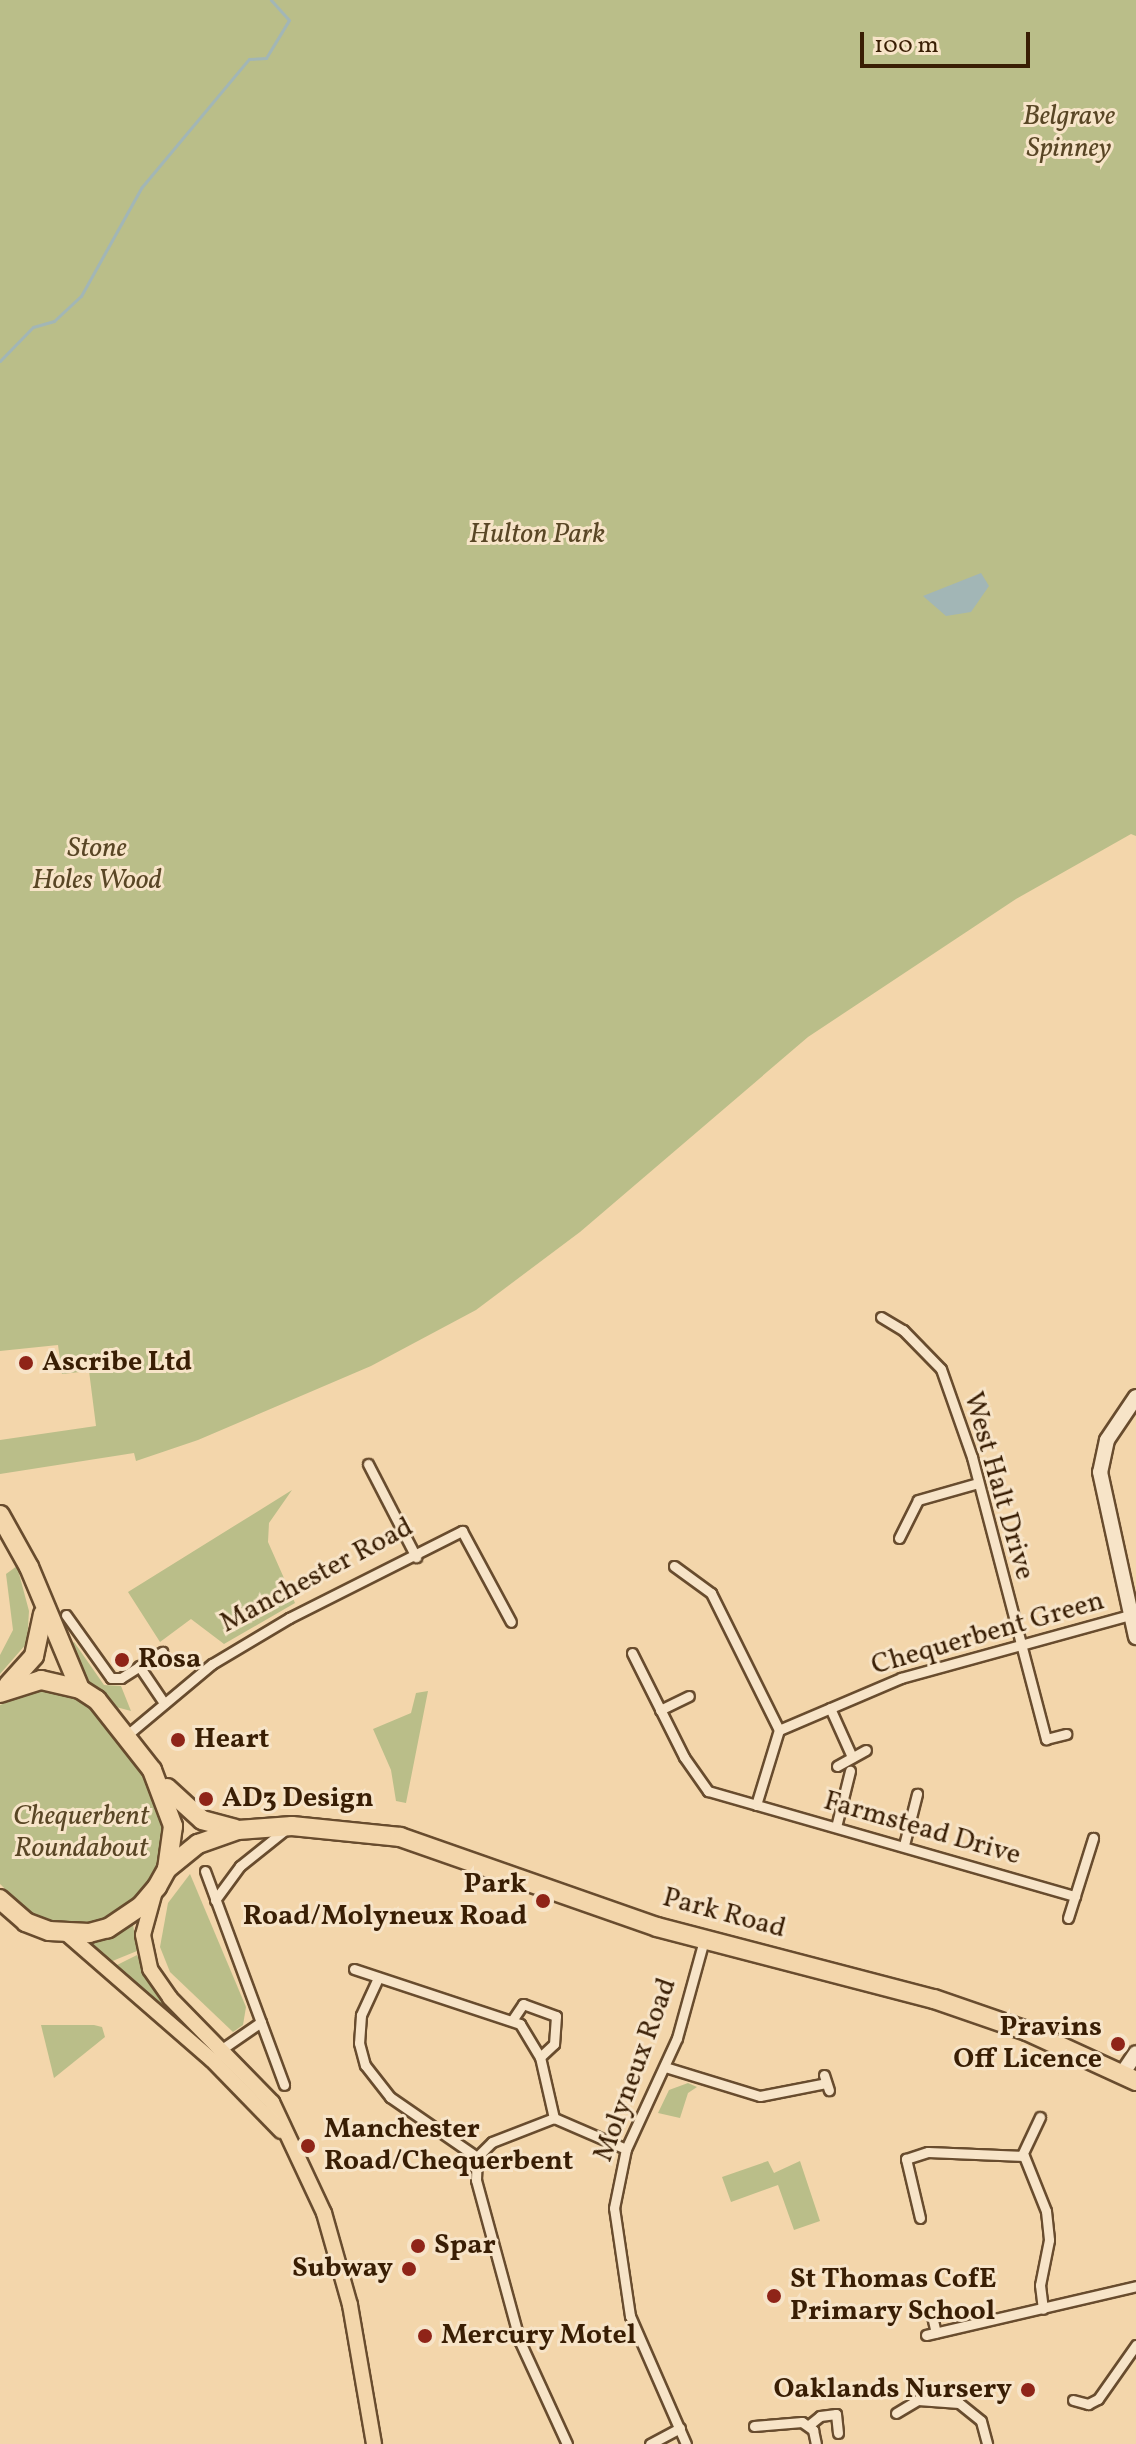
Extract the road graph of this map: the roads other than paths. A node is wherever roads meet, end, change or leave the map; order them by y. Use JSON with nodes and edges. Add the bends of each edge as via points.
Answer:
{"nodes":[{"id":1,"x":881,"y":1317,"type":"dead end"},
{"id":2,"x":1136,"y":1397,"type":"edge"},
{"id":3,"x":368,"y":1464,"type":"dead end"},
{"id":4,"x":978,"y":1483,"type":"junction"},
{"id":5,"x":0,"y":1515,"type":"edge"},
{"id":6,"x":899,"y":1538,"type":"dead end"},
{"id":7,"x":416,"y":1557,"type":"junction"},
{"id":8,"x":674,"y":1566,"type":"dead end"},
{"id":9,"x":40,"y":1594,"type":"junction"},
{"id":10,"x":66,"y":1615,"type":"dead end"},
{"id":11,"x":1129,"y":1615,"type":"junction"},
{"id":12,"x":511,"y":1622,"type":"dead end"},
{"id":13,"x":1136,"y":1637,"type":"edge"},
{"id":14,"x":1019,"y":1647,"type":"junction"},
{"id":15,"x":162,"y":1652,"type":"dead end"},
{"id":16,"x":632,"y":1653,"type":"dead end"},
{"id":17,"x":139,"y":1666,"type":"junction"},
{"id":18,"x":80,"y":1689,"type":"junction"},
{"id":19,"x":2,"y":1691,"type":"edge"},
{"id":20,"x":689,"y":1696,"type":"dead end"},
{"id":21,"x":164,"y":1703,"type":"junction"},
{"id":22,"x":830,"y":1708,"type":"junction"},
{"id":23,"x":660,"y":1710,"type":"junction"},
{"id":24,"x":779,"y":1730,"type":"junction"},
{"id":25,"x":1066,"y":1734,"type":"dead end"},
{"id":26,"x":127,"y":1735,"type":"junction"},
{"id":27,"x":866,"y":1750,"type":"dead end"},
{"id":28,"x":852,"y":1757,"type":"junction"},
{"id":29,"x":837,"y":1766,"type":"dead end"},
{"id":30,"x":152,"y":1770,"type":"junction"},
{"id":31,"x":850,"y":1771,"type":"dead end"},
{"id":32,"x":756,"y":1805,"type":"junction"},
{"id":33,"x":928,"y":1806,"type":"dead end"},
{"id":34,"x":292,"y":1826,"type":"junction"},
{"id":35,"x":836,"y":1827,"type":"junction"},
{"id":36,"x":238,"y":1830,"type":"junction"},
{"id":37,"x":1093,"y":1838,"type":"dead end"},
{"id":38,"x":904,"y":1845,"type":"junction"},
{"id":39,"x":167,"y":1869,"type":"junction"},
{"id":40,"x":205,"y":1871,"type":"dead end"},
{"id":41,"x":157,"y":1887,"type":"junction"},
{"id":42,"x":1075,"y":1896,"type":"junction"},
{"id":43,"x":0,"y":1899,"type":"edge"},
{"id":44,"x":215,"y":1900,"type":"junction"},
{"id":45,"x":0,"y":1914,"type":"edge"},
{"id":46,"x":1068,"y":1918,"type":"dead end"},
{"id":47,"x":26,"y":1922,"type":"junction"},
{"id":48,"x":67,"y":1934,"type":"junction"},
{"id":49,"x":704,"y":1940,"type":"junction"},
{"id":50,"x":354,"y":1969,"type":"dead end"},
{"id":51,"x":378,"y":1978,"type":"junction"},
{"id":52,"x":513,"y":2019,"type":"junction"},
{"id":53,"x":261,"y":2022,"type":"junction"},
{"id":54,"x":223,"y":2047,"type":"junction"},
{"id":55,"x":1136,"y":2053,"type":"edge"},
{"id":56,"x":540,"y":2057,"type":"junction"},
{"id":57,"x":212,"y":2060,"type":"junction"},
{"id":58,"x":665,"y":2067,"type":"junction"},
{"id":59,"x":1129,"y":2077,"type":"edge"},
{"id":60,"x":826,"y":2083,"type":"dead end"},
{"id":61,"x":284,"y":2085,"type":"dead end"},
{"id":62,"x":1040,"y":2117,"type":"dead end"},
{"id":63,"x":554,"y":2118,"type":"junction"},
{"id":64,"x":286,"y":2136,"type":"junction"},
{"id":65,"x":626,"y":2149,"type":"junction"},
{"id":66,"x":1022,"y":2155,"type":"junction"},
{"id":67,"x":477,"y":2157,"type":"junction"},
{"id":68,"x":920,"y":2218,"type":"dead end"},
{"id":69,"x":1136,"y":2286,"type":"edge"},
{"id":70,"x":1043,"y":2309,"type":"junction"},
{"id":71,"x":932,"y":2316,"type":"dead end"},
{"id":72,"x":1136,"y":2345,"type":"edge"},
{"id":73,"x":1073,"y":2400,"type":"dead end"},
{"id":74,"x":896,"y":2413,"type":"dead end"},
{"id":75,"x":809,"y":2425,"type":"junction"},
{"id":76,"x":754,"y":2426,"type":"dead end"},
{"id":77,"x":680,"y":2428,"type":"junction"},
{"id":78,"x":838,"y":2433,"type":"dead end"},
{"id":79,"x":374,"y":2444,"type":"edge"},
{"id":80,"x":567,"y":2444,"type":"edge"},
{"id":81,"x":650,"y":2444,"type":"edge"},
{"id":82,"x":686,"y":2444,"type":"edge"},
{"id":83,"x":816,"y":2444,"type":"edge"},
{"id":84,"x":987,"y":2444,"type":"edge"}],
"edges":[{"from":1,"to":4,"type":"street","name":"West Halt Drive","via":[[903,1330],[941,1369]]},
{"from":2,"to":11,"type":"street","via":[[1107,1440],[1100,1472]]},
{"from":3,"to":7,"type":"street"},
{"from":4,"to":6,"type":"street","via":[[918,1500]]},
{"from":4,"to":14,"type":"street","name":"West Halt Drive"},
{"from":5,"to":9,"type":"highway"},
{"from":7,"to":12,"type":"street","name":"Manchester Road","via":[[462,1531]]},
{"from":7,"to":21,"type":"street","name":"Manchester Road","via":[[289,1618],[201,1671]]},
{"from":8,"to":24,"type":"street","via":[[711,1593]]},
{"from":9,"to":18,"type":"highway"},
{"from":9,"to":19,"type":"highway","via":[[40,1644]]},
{"from":10,"to":17,"type":"street","via":[[106,1675],[116,1679]]},
{"from":11,"to":13,"type":"street"},
{"from":11,"to":14,"type":"street","name":"Chequerbent Green"},
{"from":14,"to":22,"type":"street","name":"Chequerbent Green","via":[[914,1673]]},
{"from":14,"to":25,"type":"street","name":"West Halt Drive","via":[[1046,1739]]},
{"from":15,"to":17,"type":"street"},
{"from":16,"to":23,"type":"street","name":"Farmstead Drive"},
{"from":17,"to":21,"type":"street"},
{"from":18,"to":19,"type":"highway","via":[[41,1680]]},
{"from":18,"to":26,"type":"highway"},
{"from":20,"to":23,"type":"street"},
{"from":21,"to":26,"type":"street","name":"Manchester Road"},
{"from":22,"to":24,"type":"street","name":"Chequerbent Green"},
{"from":22,"to":28,"type":"street"},
{"from":23,"to":32,"type":"street","name":"Farmstead Drive","via":[[701,1785]]},
{"from":24,"to":32,"type":"street"},
{"from":26,"to":30,"type":"highway"},
{"from":27,"to":28,"type":"street"},
{"from":28,"to":29,"type":"street"},
{"from":30,"to":36,"type":"highway","name":"Park Road","via":[[189,1811]]},
{"from":30,"to":39,"type":"highway","via":[[173,1826]]},
{"from":31,"to":35,"type":"street"},
{"from":32,"to":35,"type":"street","name":"Farmstead Drive"},
{"from":33,"to":38,"type":"street","via":[[916,1799]]},
{"from":34,"to":36,"type":"highway","name":"Park Road"},
{"from":34,"to":44,"type":"street","via":[[240,1866]]},
{"from":34,"to":49,"type":"highway","name":"Park Road","via":[[400,1837]]},
{"from":35,"to":38,"type":"street","name":"Farmstead Drive"},
{"from":36,"to":39,"type":"highway","name":"Park Road","via":[[198,1844]]},
{"from":37,"to":42,"type":"street"},
{"from":38,"to":42,"type":"street","name":"Farmstead Drive"},
{"from":39,"to":41,"type":"highway"},
{"from":40,"to":44,"type":"street"},
{"from":41,"to":48,"type":"highway","via":[[125,1919],[89,1933]]},
{"from":41,"to":54,"type":"main road","via":[[143,1935],[150,1969],[170,1998]]},
{"from":42,"to":46,"type":"street"},
{"from":43,"to":47,"type":"highway"},
{"from":44,"to":53,"type":"street"},
{"from":45,"to":47,"type":"highway"},
{"from":47,"to":48,"type":"highway"},
{"from":48,"to":57,"type":"main road"},
{"from":49,"to":58,"type":"street","name":"Molyneux Road"},
{"from":49,"to":59,"type":"highway","name":"Park Road","via":[[934,1999],[1027,2031]]},
{"from":50,"to":51,"type":"street"},
{"from":51,"to":52,"type":"street"},
{"from":51,"to":67,"type":"street","via":[[361,2015],[359,2043],[365,2065],[390,2097]]},
{"from":52,"to":56,"type":"street","via":[[526,2030]]},
{"from":52,"to":56,"type":"street","via":[[523,2004],[556,2016],[554,2044]]},
{"from":53,"to":54,"type":"street"},
{"from":53,"to":61,"type":"street"},
{"from":54,"to":57,"type":"street"},
{"from":54,"to":64,"type":"main road","via":[[272,2102]]},
{"from":55,"to":59,"type":"street"},
{"from":56,"to":63,"type":"street"},
{"from":57,"to":64,"type":"main road"},
{"from":58,"to":60,"type":"street","via":[[760,2096]]},
{"from":58,"to":65,"type":"street","name":"Molyneux Road"},
{"from":62,"to":66,"type":"street"},
{"from":63,"to":65,"type":"street"},
{"from":63,"to":67,"type":"street","via":[[492,2142]]},
{"from":64,"to":79,"type":"main road","via":[[334,2240]]},
{"from":65,"to":77,"type":"street","name":"Molyneux Road","via":[[614,2208],[623,2285],[639,2339]]},
{"from":66,"to":68,"type":"street","via":[[928,2152],[906,2159]]},
{"from":66,"to":70,"type":"street","via":[[1046,2211]]},
{"from":67,"to":80,"type":"street","via":[[476,2180],[520,2342]]},
{"from":69,"to":70,"type":"street"},
{"from":70,"to":71,"type":"street","via":[[931,2334]]},
{"from":72,"to":73,"type":"street","via":[[1098,2399],[1088,2404]]},
{"from":74,"to":84,"type":"street","via":[[918,2400],[959,2403],[981,2421]]},
{"from":75,"to":76,"type":"street","via":[[796,2421]]},
{"from":75,"to":78,"type":"street","via":[[820,2416],[836,2414]]},
{"from":75,"to":83,"type":"street"},
{"from":77,"to":81,"type":"street"},
{"from":77,"to":82,"type":"street","name":"Molyneux Road"}]}
